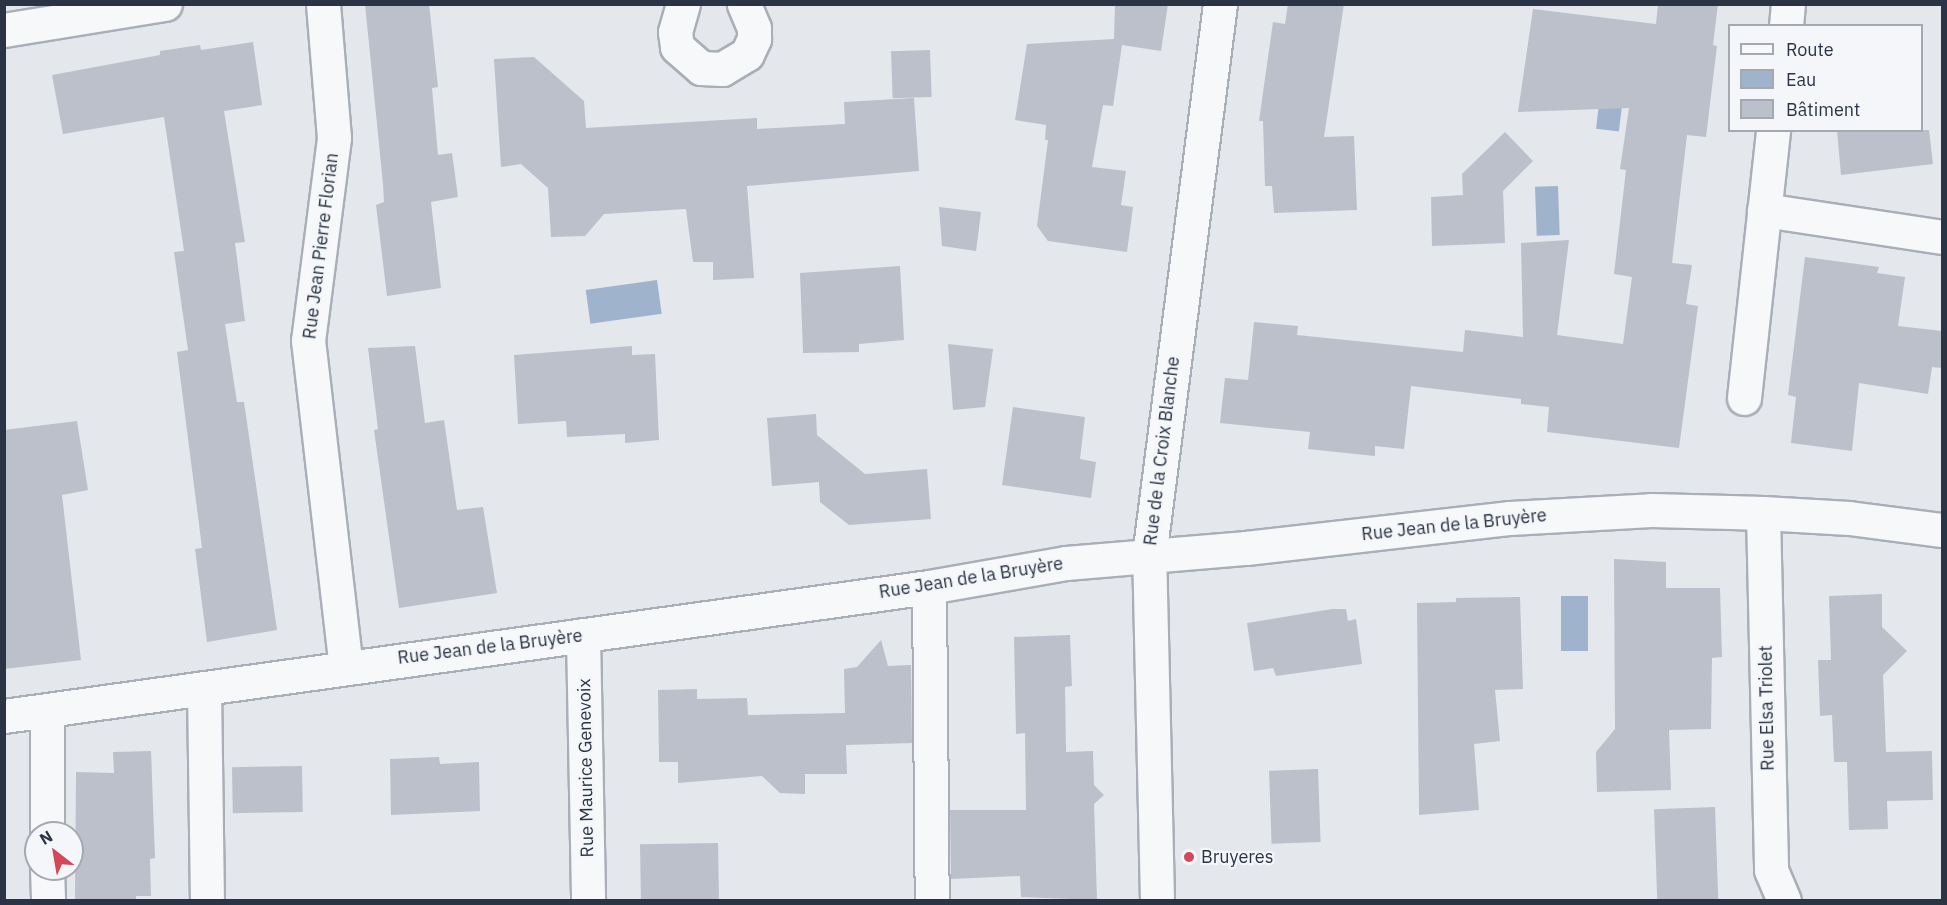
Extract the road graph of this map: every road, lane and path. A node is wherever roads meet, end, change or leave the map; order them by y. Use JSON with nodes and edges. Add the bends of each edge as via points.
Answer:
{"nodes":[{"id":1,"x":165,"y":4,"type":"edge"},
{"id":2,"x":323,"y":4,"type":"edge"},
{"id":3,"x":683,"y":4,"type":"edge"},
{"id":4,"x":744,"y":4,"type":"edge"},
{"id":5,"x":1220,"y":4,"type":"edge"},
{"id":6,"x":1788,"y":4,"type":"edge"},
{"id":7,"x":1786,"y":24,"type":"edge"},
{"id":8,"x":4,"y":30,"type":"edge"},
{"id":9,"x":1773,"y":132,"type":"edge"},
{"id":10,"x":1764,"y":210,"type":"junction"},
{"id":11,"x":1942,"y":237,"type":"edge"},
{"id":12,"x":1744,"y":398,"type":"dead end"},
{"id":13,"x":1762,"y":513,"type":"junction"},
{"id":14,"x":1942,"y":530,"type":"edge"},
{"id":15,"x":1149,"y":556,"type":"junction"},
{"id":16,"x":929,"y":587,"type":"junction"},
{"id":17,"x":583,"y":635,"type":"junction"},
{"id":18,"x":346,"y":666,"type":"junction"},
{"id":19,"x":204,"y":688,"type":"junction"},
{"id":20,"x":47,"y":711,"type":"junction"},
{"id":21,"x":4,"y":716,"type":"edge"},
{"id":22,"x":47,"y":821,"type":"edge"},
{"id":23,"x":47,"y":881,"type":"edge"},
{"id":24,"x":48,"y":900,"type":"edge"},
{"id":25,"x":207,"y":900,"type":"edge"},
{"id":26,"x":588,"y":900,"type":"edge"},
{"id":27,"x":932,"y":900,"type":"edge"},
{"id":28,"x":1157,"y":900,"type":"edge"},
{"id":29,"x":1784,"y":900,"type":"edge"}],
"edges":[{"from":1,"to":8,"type":"street"},
{"from":2,"to":18,"type":"street","name":"Rue Jean Pierre Florian","via":[[334,138],[308,340]]},
{"from":3,"to":4,"type":"street","via":[[675,32],[677,47],[701,68],[722,69],[747,54],[754,39],[754,28]]},
{"from":5,"to":15,"type":"street","name":"Rue de la Croix Blanche"},
{"from":6,"to":7,"type":"street"},
{"from":9,"to":10,"type":"street"},
{"from":10,"to":11,"type":"street"},
{"from":10,"to":12,"type":"street"},
{"from":13,"to":14,"type":"street","name":"Rue Jean de la Bruyère","via":[[1849,518]]},
{"from":13,"to":15,"type":"street","name":"Rue Jean de la Bruyère","via":[[1581,513]]},
{"from":13,"to":29,"type":"street","name":"Rue Elsa Triolet","via":[[1771,870]]},
{"from":15,"to":16,"type":"street","name":"Rue Jean de la Bruyère","via":[[1066,563]]},
{"from":15,"to":28,"type":"street","name":"Rue de la Croix Blanche"},
{"from":16,"to":17,"type":"street","name":"Rue Jean de la Bruyère"},
{"from":16,"to":27,"type":"street"},
{"from":17,"to":18,"type":"street","name":"Rue Jean de la Bruyère"},
{"from":17,"to":26,"type":"street","name":"Rue Maurice Genevoix"},
{"from":18,"to":19,"type":"street","name":"Rue Jean de la Bruyère"},
{"from":19,"to":20,"type":"street","name":"Rue Jean de la Bruyère"},
{"from":19,"to":25,"type":"street"},
{"from":20,"to":21,"type":"street","name":"Rue Jean de la Bruyère"},
{"from":20,"to":22,"type":"street"},
{"from":23,"to":24,"type":"street"}]}
